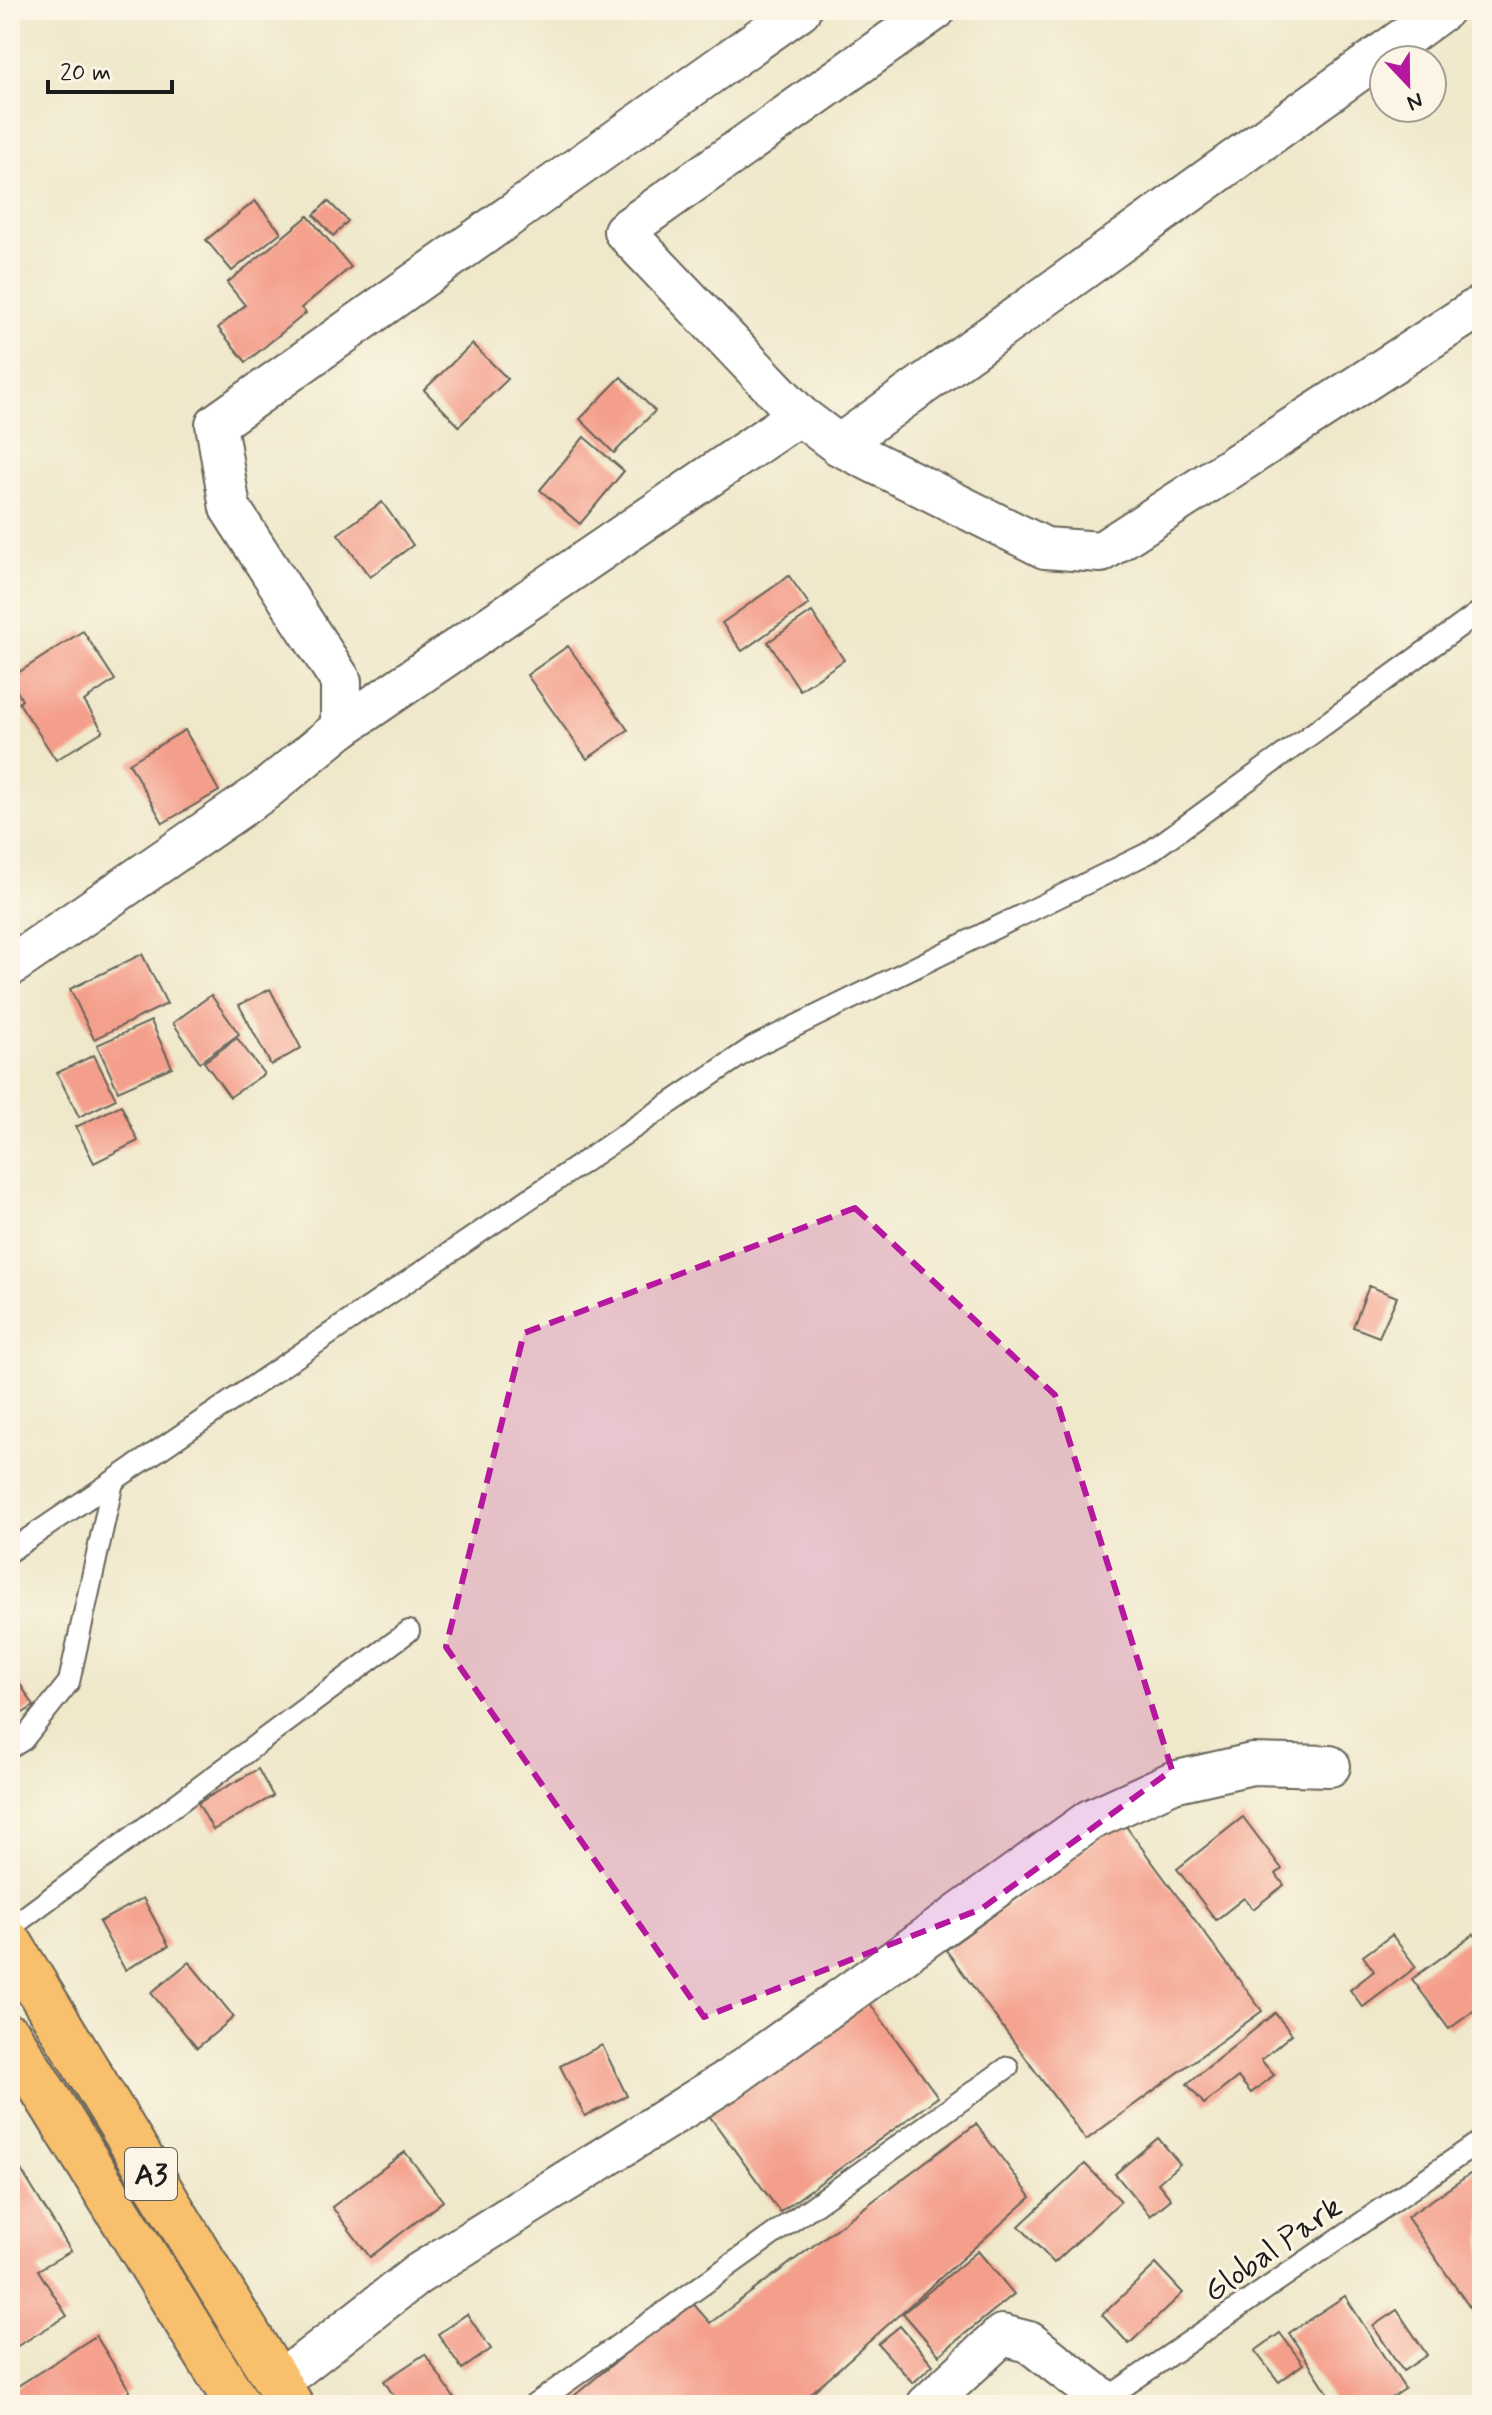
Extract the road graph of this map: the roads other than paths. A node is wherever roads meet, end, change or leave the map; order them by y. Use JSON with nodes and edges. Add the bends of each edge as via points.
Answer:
{"nodes":[{"id":1,"x":800,"y":10,"type":"edge"},
{"id":2,"x":935,"y":10,"type":"edge"},
{"id":3,"x":1443,"y":10,"type":"edge"},
{"id":4,"x":1482,"y":305,"type":"edge"},
{"id":5,"x":799,"y":415,"type":"junction"},
{"id":6,"x":839,"y":445,"type":"junction"},
{"id":7,"x":1482,"y":610,"type":"edge"},
{"id":8,"x":341,"y":728,"type":"junction"},
{"id":9,"x":10,"y":966,"type":"edge"},
{"id":10,"x":113,"y":1482,"type":"junction"},
{"id":11,"x":10,"y":1551,"type":"edge"},
{"id":12,"x":409,"y":1631,"type":"dead end"},
{"id":13,"x":10,"y":1748,"type":"edge"},
{"id":14,"x":1330,"y":1766,"type":"dead end"},
{"id":15,"x":10,"y":1928,"type":"edge"},
{"id":16,"x":10,"y":1943,"type":"edge"},
{"id":17,"x":10,"y":2037,"type":"edge"},
{"id":18,"x":1008,"y":2067,"type":"dead end"},
{"id":19,"x":1482,"y":2140,"type":"edge"},
{"id":20,"x":285,"y":2394,"type":"edge"},
{"id":21,"x":1100,"y":2403,"type":"edge"},
{"id":22,"x":238,"y":2405,"type":"edge"},
{"id":23,"x":534,"y":2405,"type":"edge"},
{"id":24,"x":927,"y":2405,"type":"edge"}],
"edges":[{"from":1,"to":8,"type":"street","via":[[216,424],[230,508],[341,681]]},
{"from":2,"to":5,"type":"street","via":[[624,231]]},
{"from":3,"to":6,"type":"street"},
{"from":4,"to":6,"type":"street","via":[[1101,552],[1045,548]]},
{"from":5,"to":6,"type":"street"},
{"from":5,"to":8,"type":"street"},
{"from":7,"to":10,"type":"lane","via":[[1148,853],[753,1047]]},
{"from":8,"to":9,"type":"street","via":[[264,791]]},
{"from":10,"to":11,"type":"lane"},
{"from":10,"to":13,"type":"lane","via":[[69,1682],[23,1740]]},
{"from":12,"to":15,"type":"lane"},
{"from":14,"to":20,"type":"street","via":[[1252,1764],[1173,1782],[1090,1820],[728,2080],[418,2274]]},
{"from":16,"to":20,"type":"highway","number":"A3"},
{"from":17,"to":22,"type":"highway","number":"A3"},
{"from":18,"to":23,"type":"lane"},
{"from":19,"to":21,"type":"lane","name":"Global Park"},
{"from":21,"to":24,"type":"street","via":[[1029,2342],[1002,2335]]}]}
